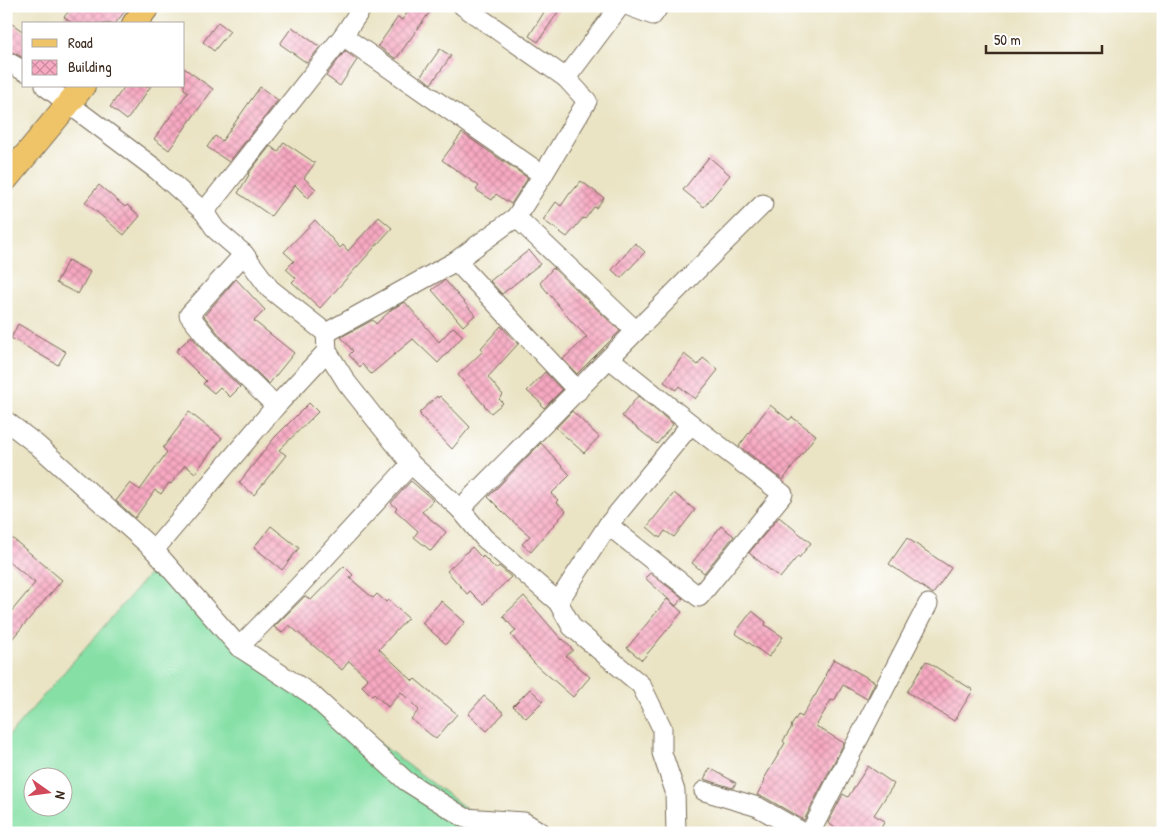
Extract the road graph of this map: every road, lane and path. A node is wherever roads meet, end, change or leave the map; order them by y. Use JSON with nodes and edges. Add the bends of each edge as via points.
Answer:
{"nodes":[{"id":1,"x":148,"y":6,"type":"edge"},
{"id":2,"x":363,"y":6,"type":"edge"},
{"id":3,"x":462,"y":6,"type":"edge"},
{"id":4,"x":620,"y":6,"type":"edge"},
{"id":5,"x":629,"y":6,"type":"edge"},
{"id":6,"x":659,"y":6,"type":"edge"},
{"id":7,"x":136,"y":22,"type":"edge"},
{"id":8,"x":343,"y":36,"type":"junction"},
{"id":9,"x":6,"y":61,"type":"edge"},
{"id":10,"x":22,"y":71,"type":"edge"},
{"id":11,"x":566,"y":78,"type":"junction"},
{"id":12,"x":52,"y":88,"type":"edge"},
{"id":13,"x":76,"y":95,"type":"edge"},
{"id":14,"x":543,"y":175,"type":"junction"},
{"id":15,"x":6,"y":179,"type":"edge"},
{"id":16,"x":763,"y":204,"type":"dead end"},
{"id":17,"x":204,"y":212,"type":"junction"},
{"id":18,"x":516,"y":217,"type":"junction"},
{"id":19,"x":244,"y":254,"type":"junction"},
{"id":20,"x":456,"y":261,"type":"junction"},
{"id":21,"x":636,"y":331,"type":"junction"},
{"id":22,"x":326,"y":342,"type":"junction"},
{"id":23,"x":610,"y":359,"type":"junction"},
{"id":24,"x":578,"y":391,"type":"junction"},
{"id":25,"x":276,"y":406,"type":"junction"},
{"id":26,"x":6,"y":421,"type":"edge"},
{"id":27,"x":691,"y":424,"type":"junction"},
{"id":28,"x":411,"y":464,"type":"junction"},
{"id":29,"x":460,"y":509,"type":"junction"},
{"id":30,"x":608,"y":526,"type":"junction"},
{"id":31,"x":154,"y":550,"type":"junction"},
{"id":32,"x":558,"y":602,"type":"junction"},
{"id":33,"x":928,"y":604,"type":"dead end"},
{"id":34,"x":239,"y":647,"type":"junction"},
{"id":35,"x":704,"y":791,"type":"dead end"},
{"id":36,"x":520,"y":827,"type":"edge"},
{"id":37,"x":542,"y":833,"type":"edge"},
{"id":38,"x":676,"y":833,"type":"edge"},
{"id":39,"x":804,"y":833,"type":"edge"},
{"id":40,"x":810,"y":833,"type":"edge"}],
"edges":[{"from":1,"to":7,"type":"main road"},
{"from":2,"to":8,"type":"street"},
{"from":3,"to":11,"type":"street"},
{"from":4,"to":11,"type":"street"},
{"from":5,"to":6,"type":"street","via":[[653,15]]},
{"from":8,"to":14,"type":"street"},
{"from":8,"to":17,"type":"street"},
{"from":9,"to":10,"type":"street"},
{"from":11,"to":14,"type":"street","via":[[587,101]]},
{"from":12,"to":13,"type":"street"},
{"from":13,"to":15,"type":"main road"},
{"from":13,"to":17,"type":"street"},
{"from":14,"to":18,"type":"street"},
{"from":16,"to":21,"type":"street"},
{"from":17,"to":19,"type":"street","via":[[216,230]]},
{"from":18,"to":20,"type":"street"},
{"from":18,"to":21,"type":"street"},
{"from":19,"to":22,"type":"street","via":[[270,289]]},
{"from":19,"to":25,"type":"street","via":[[189,315],[213,345]]},
{"from":20,"to":22,"type":"street"},
{"from":20,"to":24,"type":"street"},
{"from":21,"to":23,"type":"street"},
{"from":22,"to":25,"type":"street"},
{"from":22,"to":28,"type":"street","via":[[347,382]]},
{"from":23,"to":24,"type":"street"},
{"from":23,"to":27,"type":"street"},
{"from":24,"to":29,"type":"street"},
{"from":25,"to":31,"type":"street"},
{"from":26,"to":31,"type":"street"},
{"from":27,"to":30,"type":"street"},
{"from":27,"to":30,"type":"street","via":[[783,494],[699,597]]},
{"from":28,"to":29,"type":"street"},
{"from":28,"to":34,"type":"street"},
{"from":29,"to":32,"type":"street","via":[[484,538]]},
{"from":30,"to":32,"type":"street"},
{"from":31,"to":34,"type":"street"},
{"from":32,"to":38,"type":"street","via":[[572,627],[641,685],[662,728],[662,753],[676,791]]},
{"from":33,"to":40,"type":"street"},
{"from":34,"to":36,"type":"street","via":[[311,694],[406,781],[466,818]]},
{"from":35,"to":39,"type":"street","via":[[758,807]]},
{"from":36,"to":37,"type":"street"}]}
